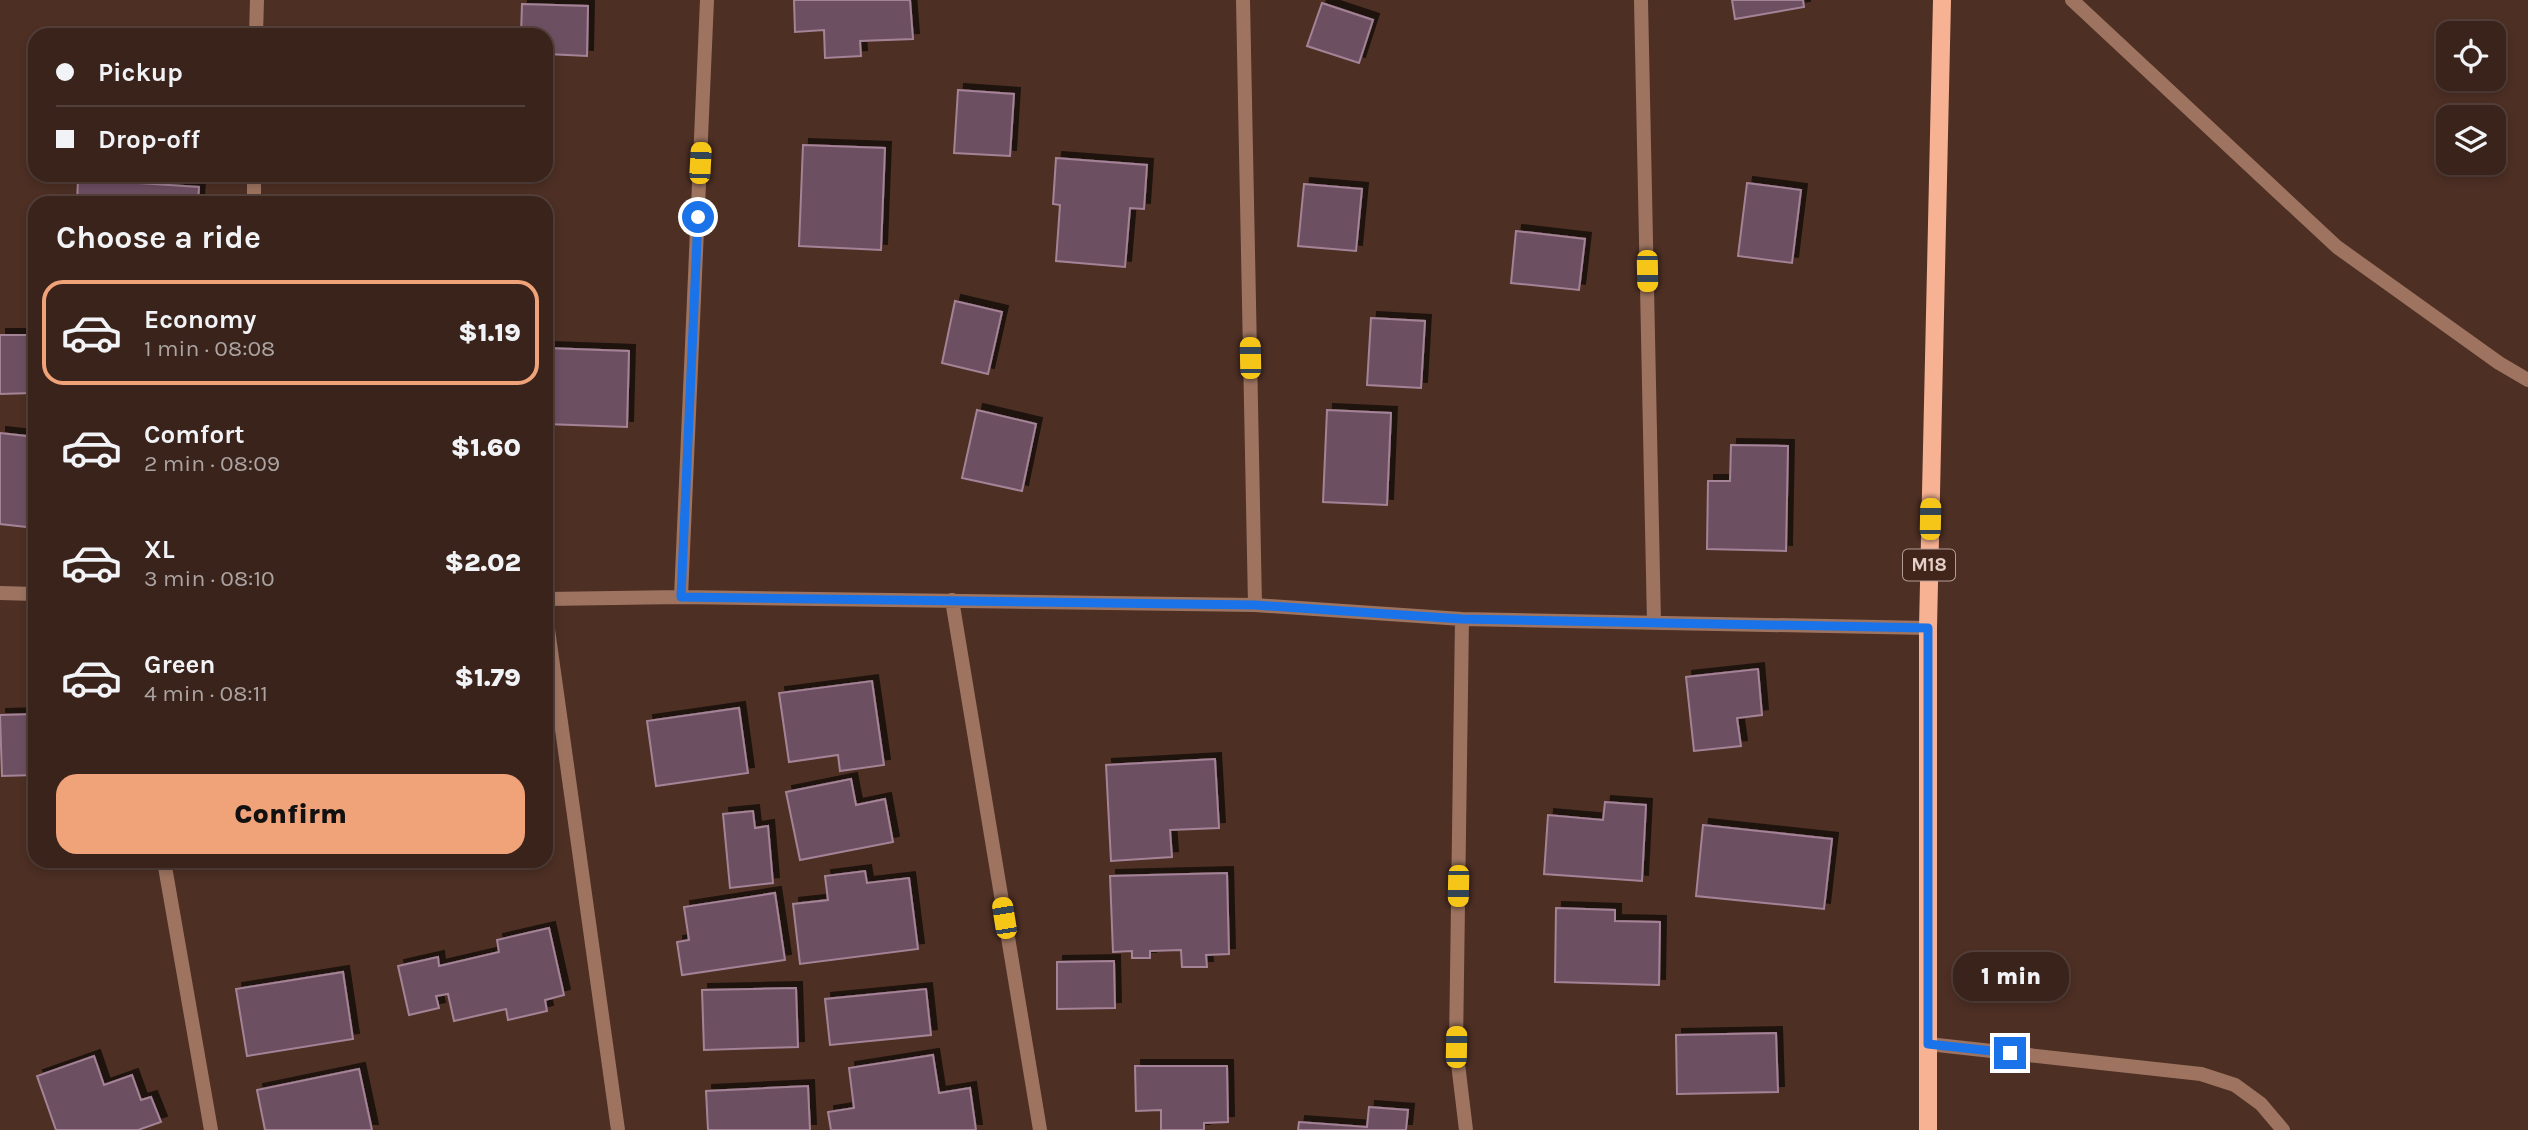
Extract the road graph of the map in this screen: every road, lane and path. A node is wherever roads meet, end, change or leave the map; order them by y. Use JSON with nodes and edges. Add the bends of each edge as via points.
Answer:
{"nodes":[{"id":1,"x":257,"y":0,"type":"edge"},
{"id":2,"x":707,"y":0,"type":"edge"},
{"id":3,"x":1243,"y":0,"type":"edge"},
{"id":4,"x":1641,"y":0,"type":"edge"},
{"id":5,"x":1942,"y":0,"type":"edge"},
{"id":6,"x":2072,"y":0,"type":"edge"},
{"id":7,"x":256,"y":28,"type":"edge"},
{"id":8,"x":2528,"y":380,"type":"edge"},
{"id":9,"x":0,"y":593,"type":"edge"},
{"id":10,"x":28,"y":594,"type":"edge"},
{"id":11,"x":681,"y":597,"type":"junction"},
{"id":12,"x":553,"y":599,"type":"edge"},
{"id":13,"x":952,"y":600,"type":"junction"},
{"id":14,"x":1255,"y":605,"type":"junction"},
{"id":15,"x":1462,"y":619,"type":"junction"},
{"id":16,"x":1654,"y":623,"type":"junction"},
{"id":17,"x":1928,"y":628,"type":"junction"},
{"id":18,"x":553,"y":665,"type":"edge"},
{"id":19,"x":165,"y":868,"type":"edge"},
{"id":20,"x":1928,"y":1044,"type":"junction"},
{"id":21,"x":211,"y":1130,"type":"edge"},
{"id":22,"x":618,"y":1130,"type":"edge"},
{"id":23,"x":1040,"y":1130,"type":"edge"},
{"id":24,"x":1466,"y":1130,"type":"edge"},
{"id":25,"x":1928,"y":1130,"type":"edge"},
{"id":26,"x":2283,"y":1130,"type":"edge"}],
"edges":[{"from":1,"to":7,"type":"street"},
{"from":2,"to":11,"type":"street"},
{"from":3,"to":14,"type":"street"},
{"from":4,"to":16,"type":"street"},
{"from":5,"to":17,"type":"main road","number":"M18"},
{"from":6,"to":8,"type":"street","via":[[2337,247]]},
{"from":9,"to":10,"type":"street"},
{"from":11,"to":12,"type":"street"},
{"from":11,"to":13,"type":"street"},
{"from":13,"to":14,"type":"street"},
{"from":13,"to":23,"type":"street"},
{"from":14,"to":15,"type":"street"},
{"from":15,"to":16,"type":"street"},
{"from":15,"to":24,"type":"street","via":[[1456,1047]]},
{"from":16,"to":17,"type":"street"},
{"from":17,"to":20,"type":"main road","number":"M18"},
{"from":18,"to":22,"type":"street"},
{"from":19,"to":21,"type":"street"},
{"from":20,"to":25,"type":"main road","number":"M18"},
{"from":20,"to":26,"type":"street","via":[[2202,1074],[2235,1085],[2261,1104]]}]}
